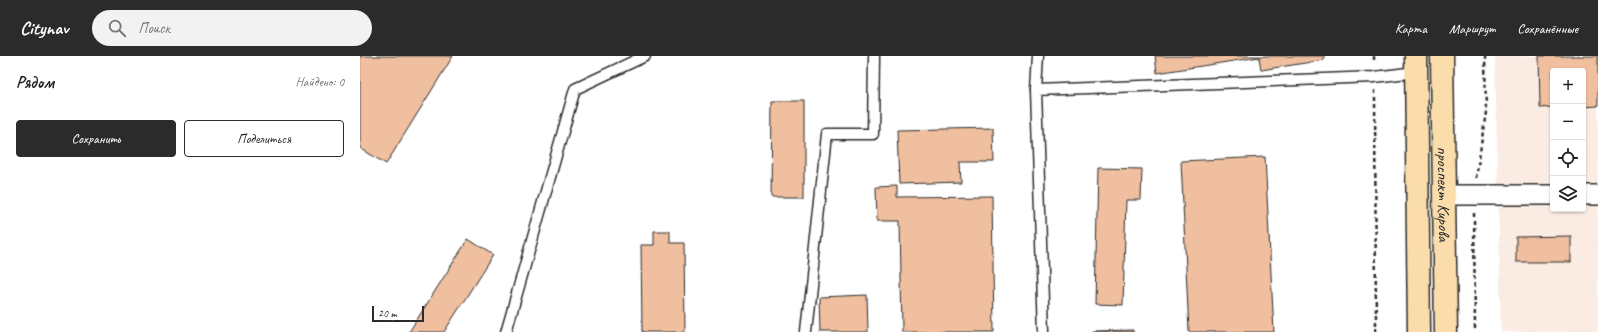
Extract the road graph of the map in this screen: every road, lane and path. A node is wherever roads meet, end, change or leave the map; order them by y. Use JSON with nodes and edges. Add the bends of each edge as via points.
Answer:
{"nodes":[{"id":1,"x":645,"y":56,"type":"edge"},
{"id":2,"x":874,"y":56,"type":"edge"},
{"id":3,"x":1038,"y":56,"type":"edge"},
{"id":4,"x":1374,"y":56,"type":"edge"},
{"id":5,"x":1442,"y":56,"type":"edge"},
{"id":6,"x":1416,"y":64,"type":"edge"},
{"id":7,"x":1374,"y":77,"type":"junction"},
{"id":8,"x":1036,"y":90,"type":"junction"},
{"id":9,"x":1443,"y":195,"type":"junction"},
{"id":10,"x":1550,"y":195,"type":"edge"},
{"id":11,"x":1586,"y":195,"type":"edge"},
{"id":12,"x":1598,"y":195,"type":"edge"},
{"id":13,"x":506,"y":332,"type":"edge"},
{"id":14,"x":806,"y":332,"type":"edge"},
{"id":15,"x":1044,"y":332,"type":"edge"},
{"id":16,"x":1376,"y":332,"type":"edge"},
{"id":17,"x":1419,"y":332,"type":"edge"},
{"id":18,"x":1446,"y":332,"type":"edge"}],
"edges":[{"from":1,"to":13,"type":"lane","via":[[575,89]]},
{"from":2,"to":14,"type":"lane","via":[[873,134],[827,134]]},
{"from":3,"to":8,"type":"lane"},
{"from":4,"to":7,"type":"path"},
{"from":5,"to":9,"type":"main road","name":"проспект Кирова"},
{"from":6,"to":7,"type":"lane"},
{"from":6,"to":17,"type":"main road","name":"проспект Кирова"},
{"from":7,"to":8,"type":"lane"},
{"from":7,"to":16,"type":"path"},
{"from":8,"to":15,"type":"lane"},
{"from":9,"to":10,"type":"street"},
{"from":9,"to":18,"type":"main road","name":"проспект Кирова"},
{"from":11,"to":12,"type":"street"}]}
